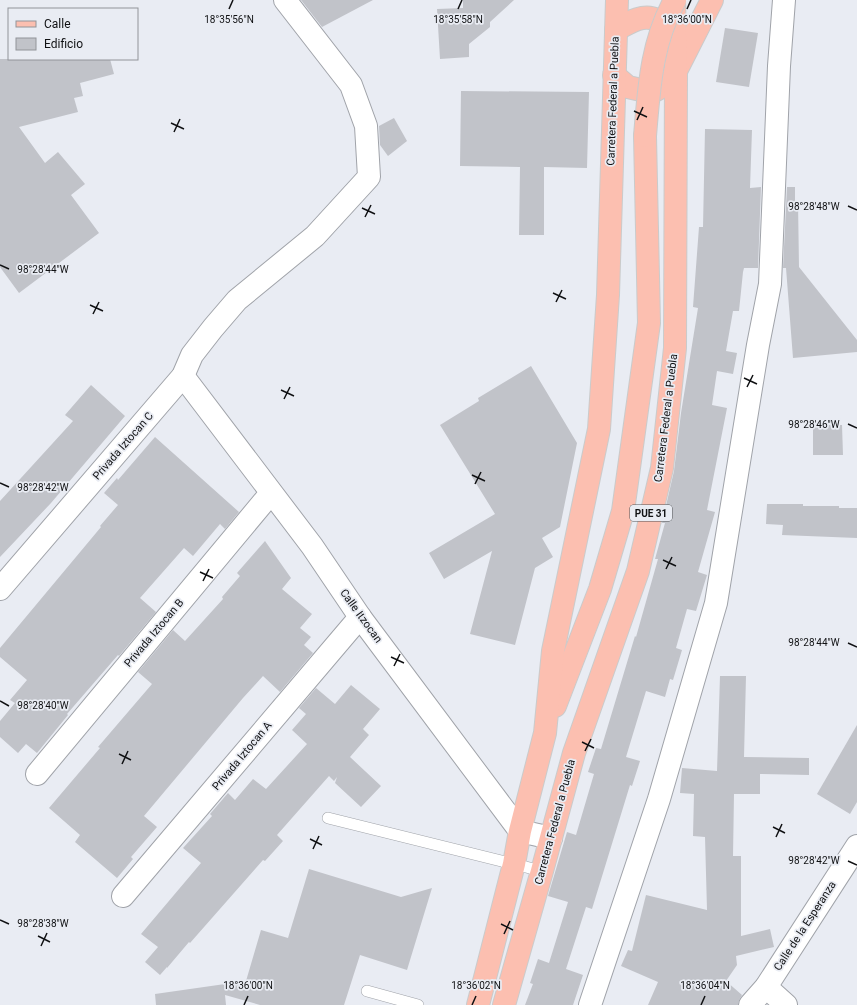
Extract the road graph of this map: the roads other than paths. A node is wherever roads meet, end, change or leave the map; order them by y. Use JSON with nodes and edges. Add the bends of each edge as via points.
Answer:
{"nodes":[{"id":1,"x":284,"y":0,"type":"edge"},
{"id":2,"x":617,"y":0,"type":"edge"},
{"id":3,"x":675,"y":0,"type":"edge"},
{"id":4,"x":712,"y":0,"type":"edge"},
{"id":5,"x":784,"y":0,"type":"edge"},
{"id":6,"x":616,"y":30,"type":"junction"},
{"id":7,"x":675,"y":34,"type":"junction"},
{"id":8,"x":676,"y":71,"type":"junction"},
{"id":9,"x":614,"y":76,"type":"junction"},
{"id":10,"x":184,"y":376,"type":"junction"},
{"id":11,"x":272,"y":493,"type":"junction"},
{"id":12,"x":0,"y":589,"type":"edge"},
{"id":13,"x":360,"y":617,"type":"junction"},
{"id":14,"x":544,"y":733,"type":"junction"},
{"id":15,"x":37,"y":774,"type":"dead end"},
{"id":16,"x":328,"y":818,"type":"dead end"},
{"id":17,"x":520,"y":831,"type":"junction"},
{"id":18,"x":551,"y":838,"type":"junction"},
{"id":19,"x":857,"y":846,"type":"edge"},
{"id":20,"x":514,"y":864,"type":"junction"},
{"id":21,"x":542,"y":871,"type":"junction"},
{"id":22,"x":123,"y":896,"type":"dead end"},
{"id":23,"x":367,"y":991,"type":"dead end"},
{"id":24,"x":775,"y":998,"type":"edge"},
{"id":25,"x":418,"y":1005,"type":"edge"},
{"id":26,"x":478,"y":1005,"type":"edge"},
{"id":27,"x":504,"y":1005,"type":"edge"},
{"id":28,"x":590,"y":1005,"type":"edge"},
{"id":29,"x":750,"y":1005,"type":"edge"}],
"edges":[{"from":1,"to":10,"type":"street","via":[[351,85],[366,126],[369,177],[315,236],[237,300],[192,354]]},
{"from":2,"to":6,"type":"main road","name":"Carretera Federal a Puebla"},
{"from":3,"to":7,"type":"main road","name":"Carretera Federal a Puebla","number":"PUE 31"},
{"from":3,"to":14,"type":"main road","bridge":true,"via":[[666,16],[650,79],[645,136],[649,323],[623,511],[600,590]]},
{"from":4,"to":8,"type":"main road"},
{"from":5,"to":28,"type":"street","via":[[770,284],[716,603],[659,799]]},
{"from":6,"to":7,"type":"main road","via":[[643,18],[657,20]]},
{"from":6,"to":9,"type":"main road","name":"Carretera Federal a Puebla"},
{"from":7,"to":8,"type":"main road","name":"Carretera Federal a Puebla","number":"PUE 31"},
{"from":8,"to":9,"type":"main road","via":[[665,85],[656,90],[628,87]]},
{"from":8,"to":18,"type":"main road","name":"Carretera Federal a Puebla","number":"PUE 31","via":[[675,348],[662,468],[638,571],[574,753]]},
{"from":9,"to":14,"type":"main road","name":"Carretera Federal a Puebla","via":[[608,295],[599,429],[553,651]]},
{"from":10,"to":11,"type":"street","name":"Calle Itzocan"},
{"from":10,"to":12,"type":"street","name":"Privada Iztocan C"},
{"from":11,"to":13,"type":"street","name":"Calle Itzocan"},
{"from":11,"to":15,"type":"street","name":"Privada Iztocan B"},
{"from":13,"to":17,"type":"street","name":"Calle Itzocan"},
{"from":13,"to":22,"type":"street","name":"Privada Iztocan A"},
{"from":14,"to":17,"type":"main road","name":"Carretera Federal a Puebla"},
{"from":16,"to":20,"type":"lane"},
{"from":17,"to":18,"type":"street"},
{"from":17,"to":20,"type":"main road","name":"Carretera Federal a Puebla"},
{"from":18,"to":21,"type":"main road","name":"Carretera Federal a Puebla","number":"PUE 31"},
{"from":19,"to":24,"type":"street","name":"Calle de la Esperanza"},
{"from":20,"to":21,"type":"lane"},
{"from":20,"to":26,"type":"main road","name":"Carretera Federal a Puebla"},
{"from":21,"to":27,"type":"main road","name":"Carretera Federal a Puebla","number":"PUE 31"},
{"from":23,"to":25,"type":"lane"},
{"from":24,"to":29,"type":"street","name":"Calle de la Esperanza"}]}
